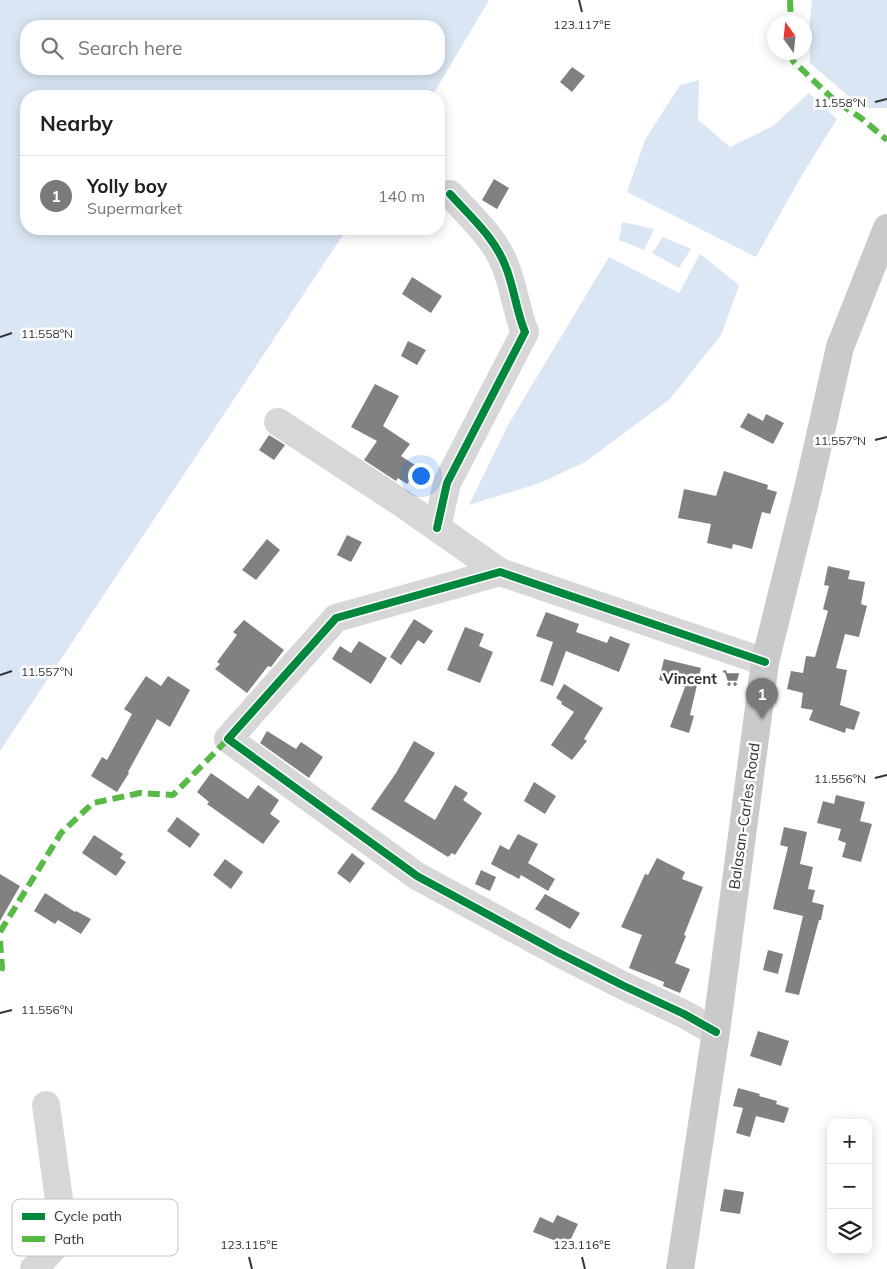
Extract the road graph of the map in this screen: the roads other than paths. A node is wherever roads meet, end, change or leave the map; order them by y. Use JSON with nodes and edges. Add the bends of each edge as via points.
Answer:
{"nodes":[{"id":1,"x":450,"y":194,"type":"dead end"},
{"id":2,"x":887,"y":228,"type":"edge"},
{"id":3,"x":278,"y":422,"type":"dead end"},
{"id":4,"x":437,"y":528,"type":"junction"},
{"id":5,"x":500,"y":572,"type":"junction"},
{"id":6,"x":765,"y":662,"type":"junction"},
{"id":7,"x":716,"y":1032,"type":"junction"},
{"id":8,"x":46,"y":1105,"type":"dead end"},
{"id":9,"x":59,"y":1199,"type":"edge"},
{"id":10,"x":46,"y":1256,"type":"edge"},
{"id":11,"x":34,"y":1269,"type":"edge"},
{"id":12,"x":680,"y":1269,"type":"edge"}],
"edges":[{"from":1,"to":4,"type":"street","via":[[492,239],[506,265],[525,332],[446,483]]},
{"from":2,"to":6,"type":"main road","name":"Balasan-Carles Road","via":[[840,347]]},
{"from":3,"to":4,"type":"street"},
{"from":4,"to":5,"type":"street"},
{"from":5,"to":6,"type":"street"},
{"from":5,"to":7,"type":"street","via":[[336,618],[228,739],[417,876],[557,952]]},
{"from":6,"to":7,"type":"main road","name":"Balasan-Carles Road"},
{"from":7,"to":12,"type":"main road","name":"Balasan-Carles Road"},
{"from":8,"to":9,"type":"street"},
{"from":10,"to":11,"type":"street"}]}
